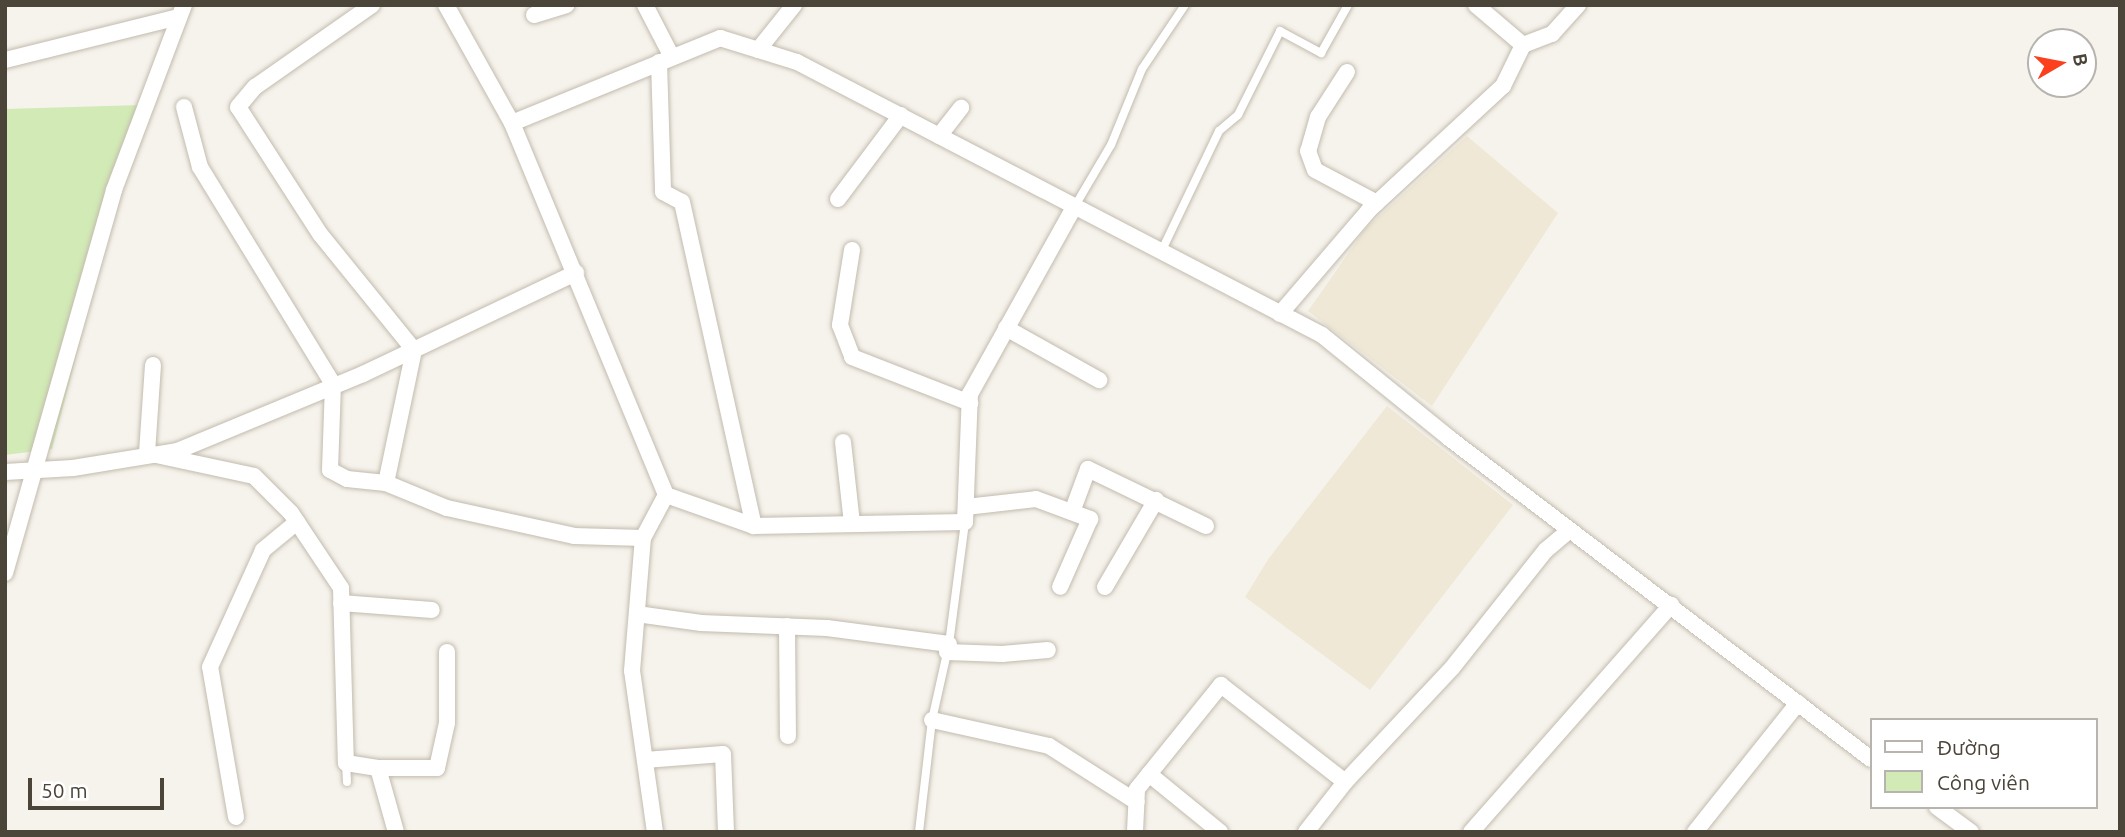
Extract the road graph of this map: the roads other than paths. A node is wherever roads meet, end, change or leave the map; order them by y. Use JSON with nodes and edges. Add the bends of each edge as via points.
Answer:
{"nodes":[{"id":1,"x":372,"y":5,"type":"edge"},
{"id":2,"x":446,"y":5,"type":"edge"},
{"id":3,"x":566,"y":5,"type":"edge"},
{"id":4,"x":645,"y":5,"type":"edge"},
{"id":5,"x":794,"y":5,"type":"edge"},
{"id":6,"x":1185,"y":5,"type":"edge"},
{"id":7,"x":1348,"y":5,"type":"edge"},
{"id":8,"x":1476,"y":5,"type":"edge"},
{"id":9,"x":1578,"y":5,"type":"edge"},
{"id":10,"x":181,"y":11,"type":"edge"},
{"id":11,"x":534,"y":15,"type":"dead end"},
{"id":12,"x":1523,"y":45,"type":"junction"},
{"id":13,"x":758,"y":50,"type":"junction"},
{"id":14,"x":666,"y":59,"type":"junction"},
{"id":15,"x":5,"y":60,"type":"edge"},
{"id":16,"x":1347,"y":72,"type":"dead end"},
{"id":17,"x":184,"y":107,"type":"dead end"},
{"id":18,"x":961,"y":108,"type":"dead end"},
{"id":19,"x":901,"y":116,"type":"junction"},
{"id":20,"x":512,"y":122,"type":"junction"},
{"id":21,"x":939,"y":136,"type":"junction"},
{"id":22,"x":838,"y":199,"type":"dead end"},
{"id":23,"x":1377,"y":203,"type":"junction"},
{"id":24,"x":1073,"y":209,"type":"junction"},
{"id":25,"x":852,"y":250,"type":"dead end"},
{"id":26,"x":1162,"y":250,"type":"junction"},
{"id":27,"x":576,"y":274,"type":"junction"},
{"id":28,"x":1280,"y":314,"type":"junction"},
{"id":29,"x":1006,"y":328,"type":"junction"},
{"id":30,"x":414,"y":350,"type":"junction"},
{"id":31,"x":153,"y":365,"type":"dead end"},
{"id":32,"x":1099,"y":380,"type":"dead end"},
{"id":33,"x":333,"y":384,"type":"junction"},
{"id":34,"x":970,"y":403,"type":"junction"},
{"id":35,"x":843,"y":442,"type":"dead end"},
{"id":36,"x":147,"y":453,"type":"junction"},
{"id":37,"x":32,"y":469,"type":"junction"},
{"id":38,"x":5,"y":471,"type":"edge"},
{"id":39,"x":386,"y":483,"type":"junction"},
{"id":40,"x":666,"y":495,"type":"junction"},
{"id":41,"x":1156,"y":500,"type":"junction"},
{"id":42,"x":1072,"y":512,"type":"junction"},
{"id":43,"x":965,"y":514,"type":"junction"},
{"id":44,"x":297,"y":522,"type":"junction"},
{"id":45,"x":852,"y":524,"type":"junction"},
{"id":46,"x":754,"y":526,"type":"junction"},
{"id":47,"x":1206,"y":526,"type":"dead end"},
{"id":48,"x":1569,"y":531,"type":"junction"},
{"id":49,"x":643,"y":538,"type":"junction"},
{"id":50,"x":5,"y":573,"type":"edge"},
{"id":51,"x":1060,"y":587,"type":"dead end"},
{"id":52,"x":1105,"y":587,"type":"dead end"},
{"id":53,"x":341,"y":603,"type":"junction"},
{"id":54,"x":1671,"y":605,"type":"junction"},
{"id":55,"x":432,"y":610,"type":"dead end"},
{"id":56,"x":637,"y":614,"type":"junction"},
{"id":57,"x":787,"y":626,"type":"junction"},
{"id":58,"x":948,"y":648,"type":"junction"},
{"id":59,"x":1048,"y":650,"type":"dead end"},
{"id":60,"x":447,"y":652,"type":"dead end"},
{"id":61,"x":1798,"y":703,"type":"junction"},
{"id":62,"x":932,"y":720,"type":"junction"},
{"id":63,"x":788,"y":736,"type":"dead end"},
{"id":64,"x":1870,"y":759,"type":"edge"},
{"id":65,"x":645,"y":760,"type":"junction"},
{"id":66,"x":346,"y":763,"type":"junction"},
{"id":67,"x":378,"y":768,"type":"junction"},
{"id":68,"x":1149,"y":774,"type":"junction"},
{"id":69,"x":347,"y":782,"type":"dead end"},
{"id":70,"x":1345,"y":782,"type":"junction"},
{"id":71,"x":1137,"y":802,"type":"junction"},
{"id":72,"x":1940,"y":809,"type":"edge"},
{"id":73,"x":236,"y":817,"type":"dead end"},
{"id":74,"x":396,"y":832,"type":"edge"},
{"id":75,"x":655,"y":832,"type":"edge"},
{"id":76,"x":726,"y":832,"type":"edge"},
{"id":77,"x":919,"y":832,"type":"edge"},
{"id":78,"x":1135,"y":832,"type":"edge"},
{"id":79,"x":1220,"y":832,"type":"edge"},
{"id":80,"x":1306,"y":832,"type":"edge"},
{"id":81,"x":1471,"y":832,"type":"edge"},
{"id":82,"x":1695,"y":832,"type":"edge"},
{"id":83,"x":1971,"y":832,"type":"edge"}],
"edges":[{"from":1,"to":30,"type":"street","via":[[255,87],[238,107],[320,234]]},
{"from":2,"to":20,"type":"street"},
{"from":3,"to":11,"type":"street"},
{"from":4,"to":14,"type":"street"},
{"from":5,"to":13,"type":"street"},
{"from":6,"to":24,"type":"lane","via":[[1142,69],[1111,145]]},
{"from":7,"to":26,"type":"lane","via":[[1321,53],[1280,31],[1238,115],[1219,131]]},
{"from":8,"to":12,"type":"street"},
{"from":9,"to":12,"type":"street","via":[[1552,34]]},
{"from":10,"to":15,"type":"street"},
{"from":10,"to":37,"type":"street","via":[[114,190]]},
{"from":12,"to":23,"type":"street","via":[[1503,86]]},
{"from":13,"to":14,"type":"street","via":[[720,38]]},
{"from":13,"to":19,"type":"street","via":[[797,62]]},
{"from":14,"to":20,"type":"street"},
{"from":14,"to":46,"type":"street","via":[[663,192],[682,202]]},
{"from":16,"to":23,"type":"street","via":[[1318,117],[1308,151],[1315,170]]},
{"from":17,"to":33,"type":"street","via":[[200,167]]},
{"from":18,"to":21,"type":"street"},
{"from":19,"to":21,"type":"street"},
{"from":19,"to":22,"type":"street"},
{"from":20,"to":27,"type":"street"},
{"from":21,"to":24,"type":"street"},
{"from":23,"to":28,"type":"street"},
{"from":24,"to":26,"type":"street"},
{"from":24,"to":29,"type":"street"},
{"from":25,"to":34,"type":"street","via":[[840,325],[852,357]]},
{"from":26,"to":28,"type":"street"},
{"from":27,"to":30,"type":"street"},
{"from":27,"to":40,"type":"street"},
{"from":28,"to":48,"type":"street","via":[[1322,335]]},
{"from":29,"to":32,"type":"street"},
{"from":29,"to":34,"type":"street","via":[[970,394]]},
{"from":30,"to":33,"type":"street"},
{"from":30,"to":39,"type":"street"},
{"from":31,"to":36,"type":"street"},
{"from":33,"to":36,"type":"street","via":[[177,451]]},
{"from":33,"to":39,"type":"street","via":[[330,470],[347,479]]},
{"from":34,"to":43,"type":"street"},
{"from":35,"to":45,"type":"street"},
{"from":36,"to":37,"type":"street","via":[[73,468]]},
{"from":36,"to":44,"type":"street","via":[[254,476]]},
{"from":37,"to":38,"type":"street"},
{"from":37,"to":50,"type":"street"},
{"from":39,"to":49,"type":"street","via":[[447,508],[574,536]]},
{"from":40,"to":46,"type":"street"},
{"from":40,"to":49,"type":"street"},
{"from":41,"to":42,"type":"street","via":[[1088,469]]},
{"from":41,"to":47,"type":"street"},
{"from":41,"to":52,"type":"street"},
{"from":42,"to":43,"type":"street","via":[[1037,499]]},
{"from":42,"to":51,"type":"street","via":[[1090,519]]},
{"from":43,"to":45,"type":"street"},
{"from":43,"to":58,"type":"lane"},
{"from":44,"to":53,"type":"street","via":[[332,570],[341,587]]},
{"from":44,"to":73,"type":"street","via":[[263,550],[210,667]]},
{"from":45,"to":46,"type":"street"},
{"from":48,"to":54,"type":"street"},
{"from":48,"to":70,"type":"street","via":[[1546,550],[1452,668]]},
{"from":49,"to":56,"type":"street"},
{"from":53,"to":55,"type":"street"},
{"from":53,"to":66,"type":"street"},
{"from":54,"to":61,"type":"street"},
{"from":54,"to":81,"type":"street"},
{"from":56,"to":57,"type":"street","via":[[701,624]]},
{"from":56,"to":65,"type":"street","via":[[632,671]]},
{"from":57,"to":58,"type":"street"},
{"from":57,"to":63,"type":"street"},
{"from":58,"to":59,"type":"street"},
{"from":58,"to":62,"type":"lane"},
{"from":60,"to":67,"type":"street","via":[[447,723],[437,768]]},
{"from":61,"to":64,"type":"street"},
{"from":61,"to":82,"type":"street"},
{"from":62,"to":71,"type":"street","via":[[1049,746]]},
{"from":62,"to":77,"type":"lane"},
{"from":65,"to":75,"type":"street"},
{"from":65,"to":76,"type":"street","via":[[723,754]]},
{"from":66,"to":67,"type":"street"},
{"from":66,"to":69,"type":"lane"},
{"from":67,"to":74,"type":"street"},
{"from":68,"to":70,"type":"street","via":[[1221,685]]},
{"from":68,"to":71,"type":"street","via":[[1137,789]]},
{"from":68,"to":79,"type":"street"},
{"from":70,"to":80,"type":"street"},
{"from":71,"to":78,"type":"street"},
{"from":72,"to":83,"type":"street"}]}
